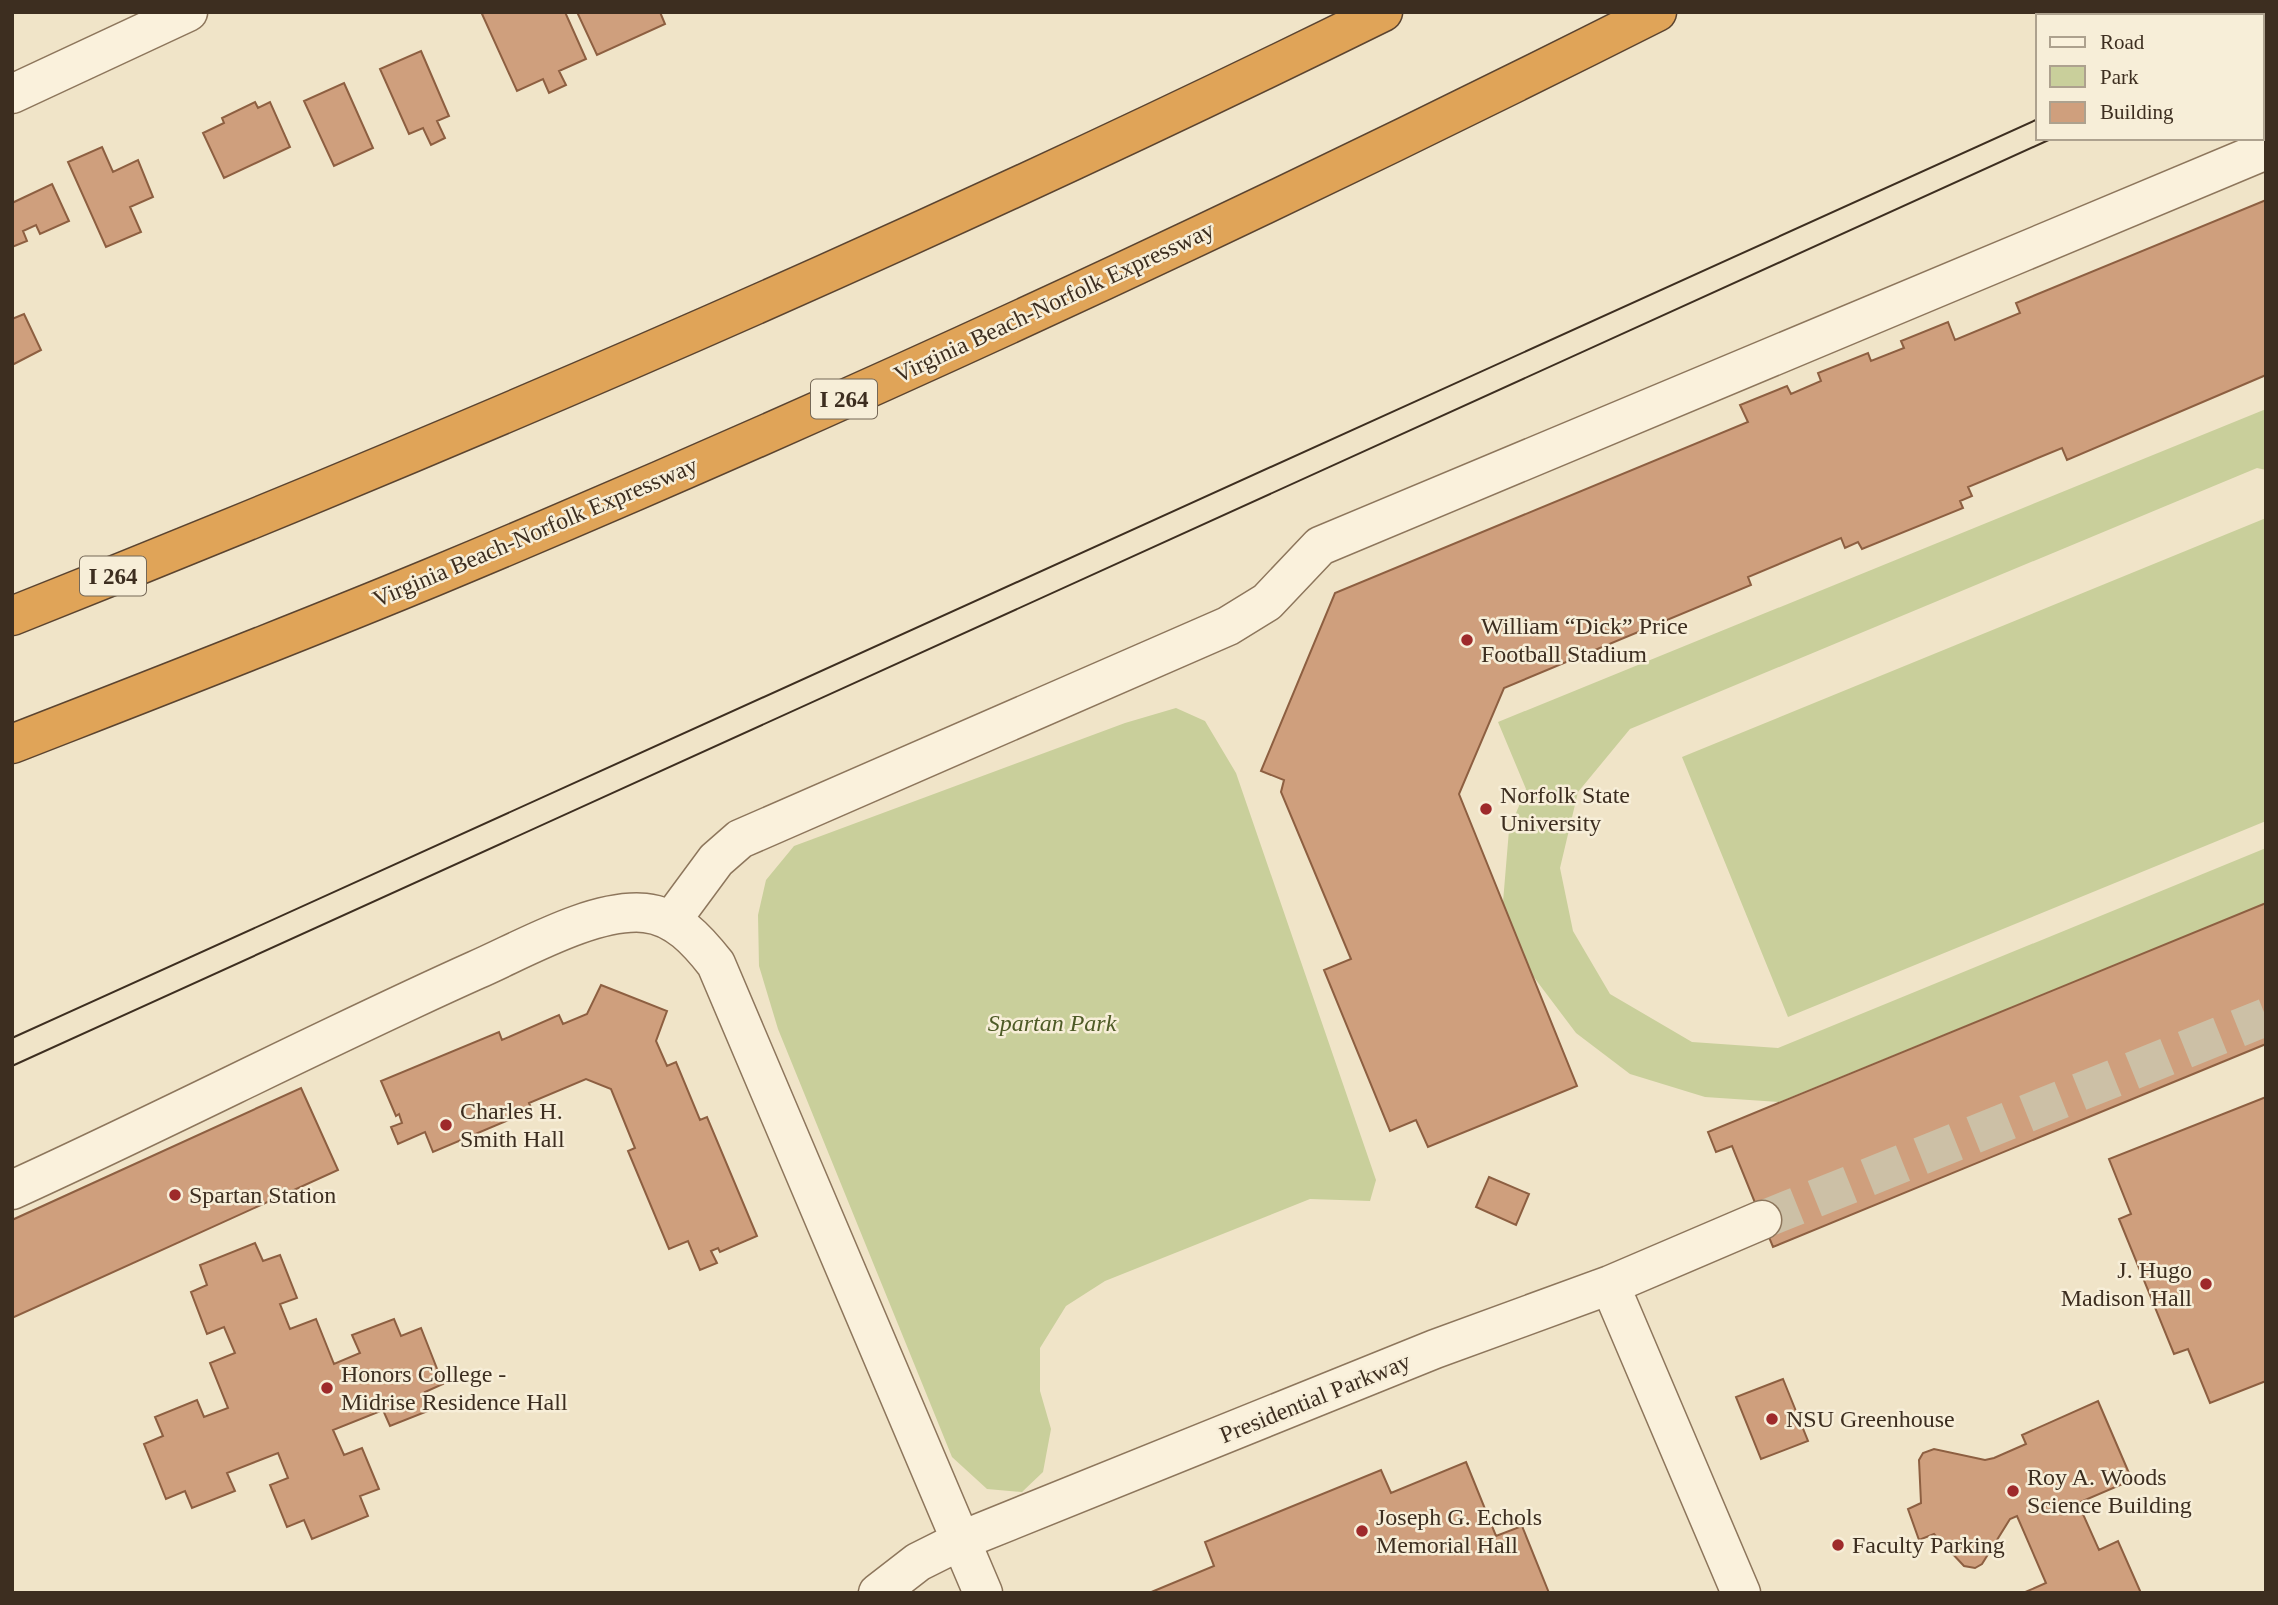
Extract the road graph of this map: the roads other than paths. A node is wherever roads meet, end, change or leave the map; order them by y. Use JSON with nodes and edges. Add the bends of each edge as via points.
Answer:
{"nodes":[{"id":1,"x":1383,"y":12,"type":"edge"},
{"id":2,"x":1657,"y":12,"type":"edge"},
{"id":3,"x":184,"y":13,"type":"edge"},
{"id":4,"x":12,"y":94,"type":"edge"},
{"id":5,"x":2266,"y":150,"type":"edge"},
{"id":6,"x":12,"y":616,"type":"edge"},
{"id":7,"x":12,"y":744,"type":"edge"},
{"id":8,"x":671,"y":921,"type":"junction"},
{"id":9,"x":12,"y":1190,"type":"edge"},
{"id":10,"x":1762,"y":1220,"type":"tunnel mouth"},
{"id":11,"x":1610,"y":1285,"type":"junction"},
{"id":12,"x":962,"y":1540,"type":"junction"},
{"id":13,"x":878,"y":1593,"type":"edge"},
{"id":14,"x":983,"y":1593,"type":"edge"},
{"id":15,"x":1741,"y":1593,"type":"edge"}],
"edges":[{"from":1,"to":6,"type":"highway","number":"I 264","via":[[853,262],[489,421]]},
{"from":2,"to":7,"type":"highway","name":"Virginia Beach-Norfolk Expressway","number":"I 264","via":[[1289,193],[824,408],[433,577]]},
{"from":3,"to":4,"type":"street"},
{"from":5,"to":8,"type":"street","via":[[1320,546],[1267,602],[1228,626],[740,839],[716,860]]},
{"from":8,"to":9,"type":"street","via":[[647,913],[623,914],[578,925],[403,1003]]},
{"from":8,"to":12,"type":"street","via":[[697,939],[716,964]]},
{"from":10,"to":11,"type":"street","name":"Presidential Parkway"},
{"from":11,"to":12,"type":"street","name":"Presidential Parkway","via":[[1435,1349]]},
{"from":11,"to":15,"type":"street"},
{"from":12,"to":13,"type":"street","name":"Presidential Parkway","via":[[918,1562]]},
{"from":12,"to":14,"type":"street"}]}
